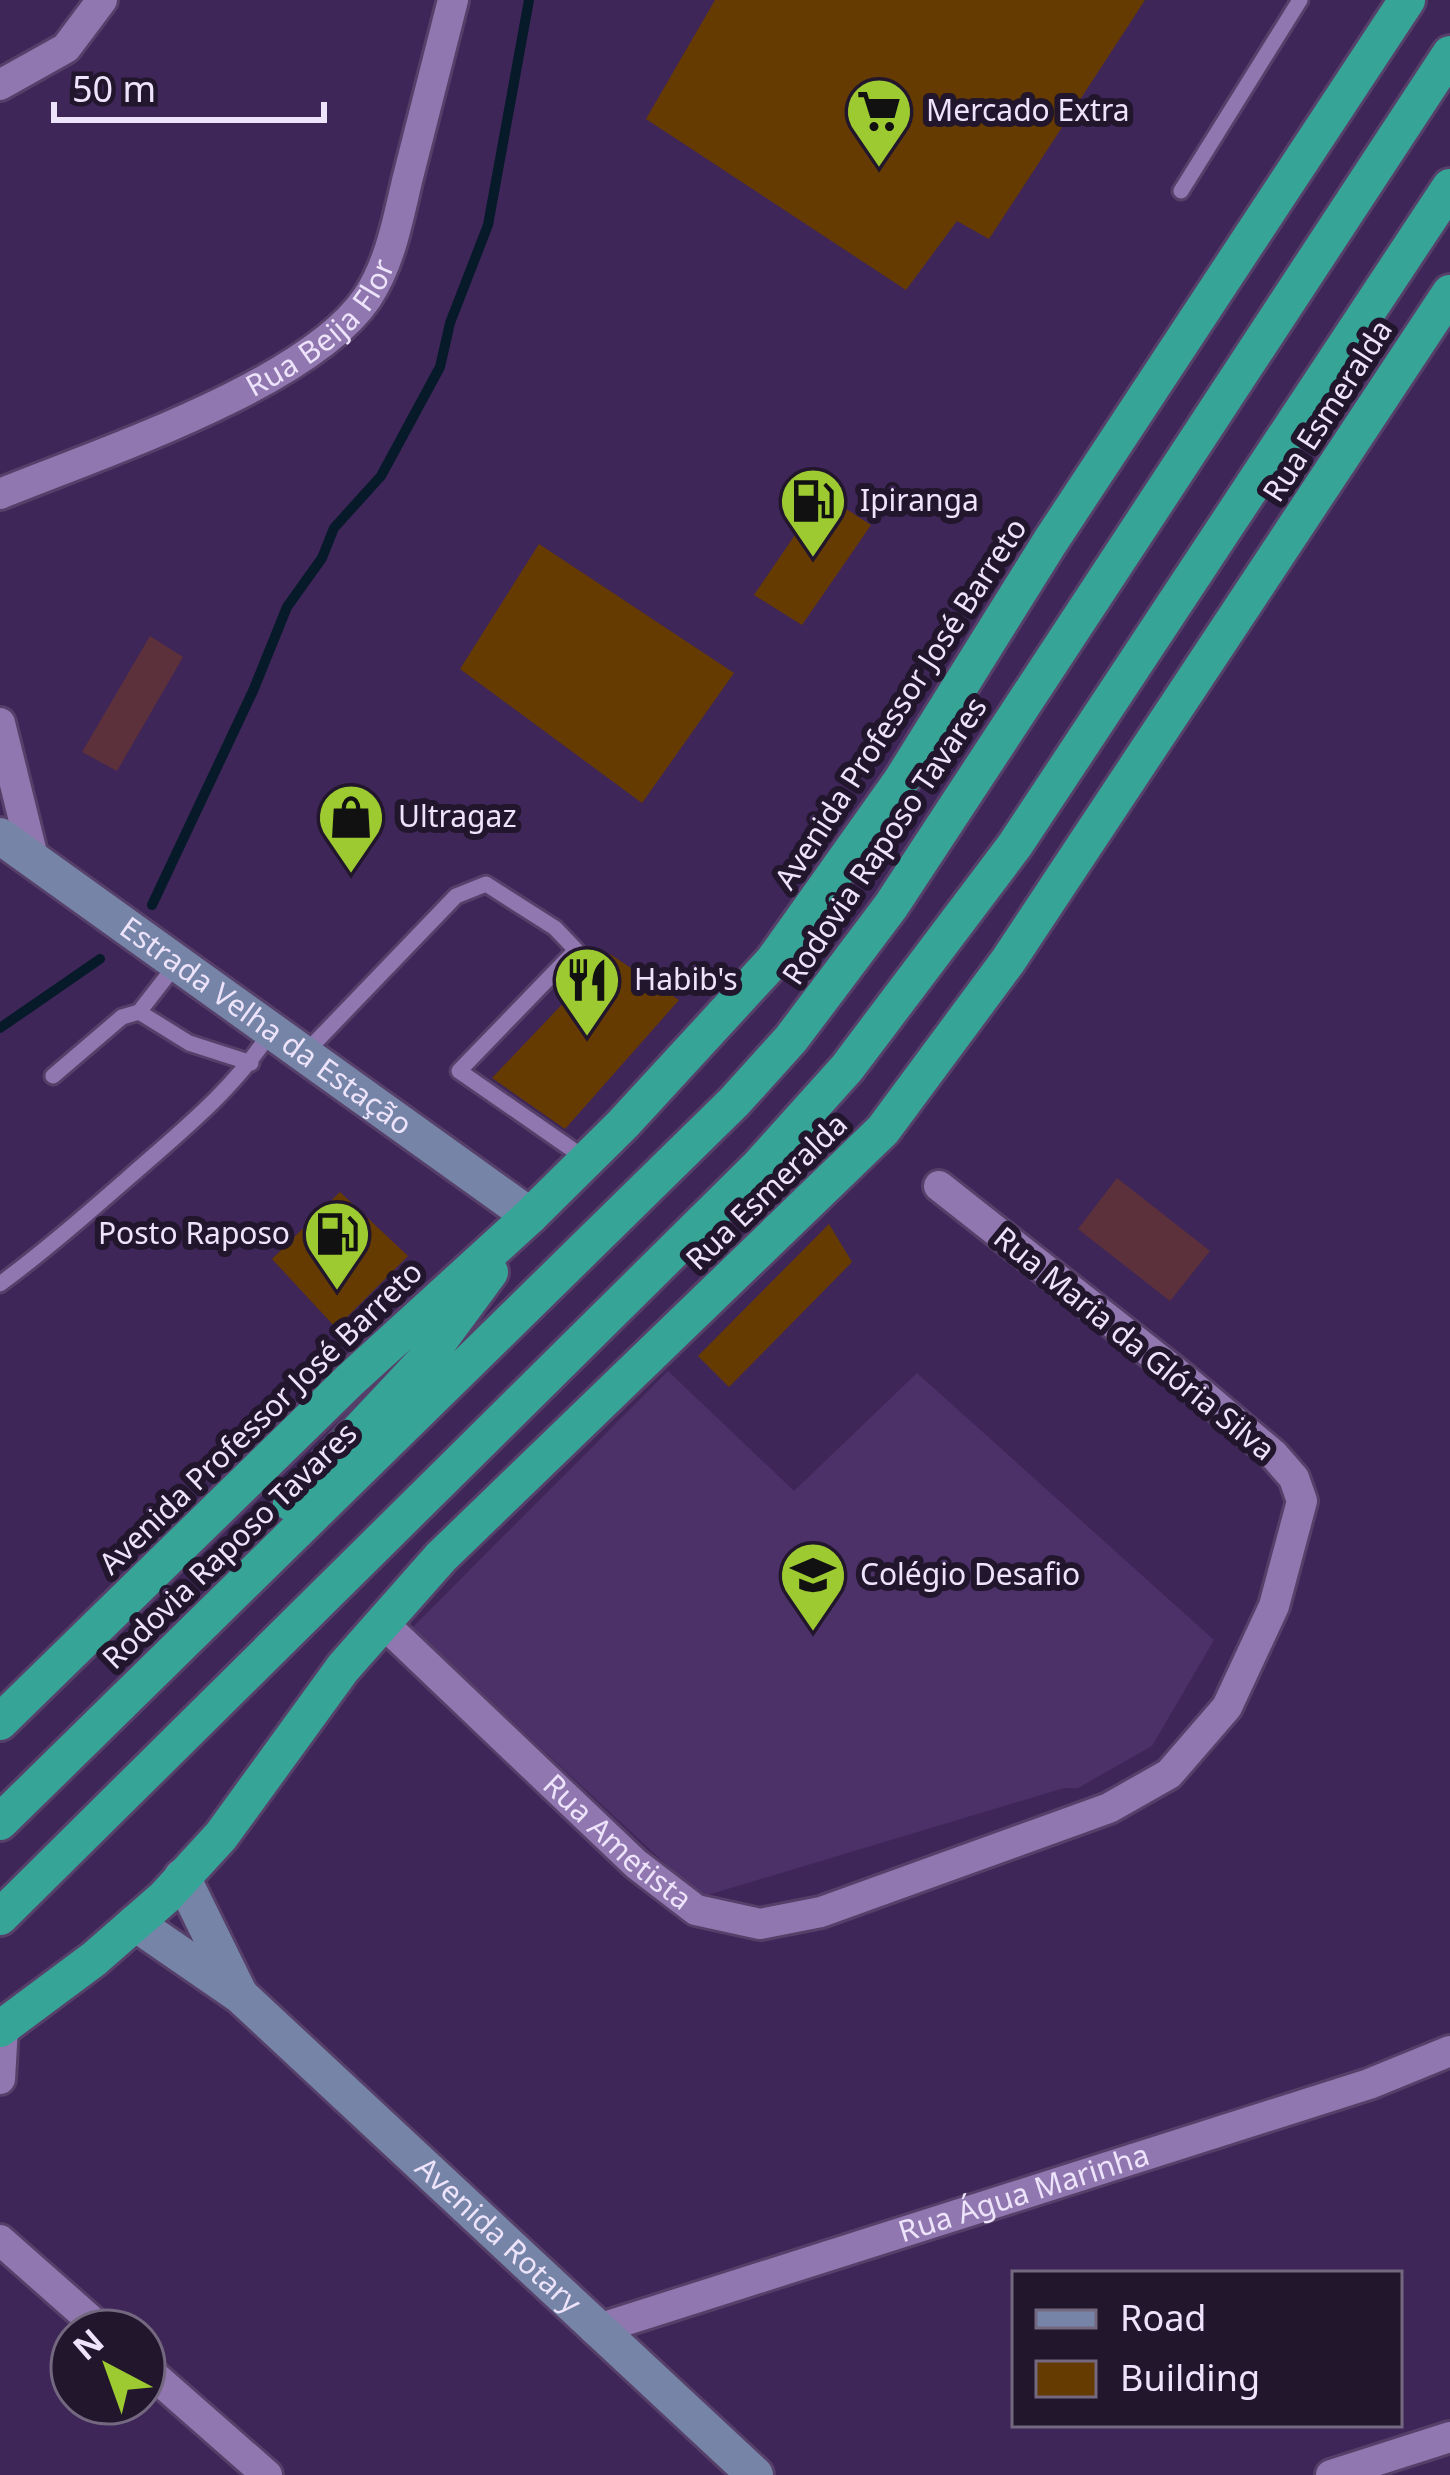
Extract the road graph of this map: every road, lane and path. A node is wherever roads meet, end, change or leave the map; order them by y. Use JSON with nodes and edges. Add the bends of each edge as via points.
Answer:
{"nodes":[{"id":1,"x":102,"y":0,"type":"edge"},
{"id":2,"x":453,"y":0,"type":"edge"},
{"id":3,"x":1300,"y":0,"type":"edge"},
{"id":4,"x":1407,"y":0,"type":"edge"},
{"id":5,"x":1450,"y":54,"type":"edge"},
{"id":6,"x":0,"y":85,"type":"edge"},
{"id":7,"x":1450,"y":187,"type":"edge"},
{"id":8,"x":1181,"y":191,"type":"dead end"},
{"id":9,"x":1450,"y":293,"type":"edge"},
{"id":10,"x":0,"y":494,"type":"edge"},
{"id":11,"x":0,"y":723,"type":"edge"},
{"id":12,"x":0,"y":836,"type":"edge"},
{"id":13,"x":33,"y":857,"type":"junction"},
{"id":14,"x":179,"y":961,"type":"junction"},
{"id":15,"x":139,"y":1012,"type":"junction"},
{"id":16,"x":272,"y":1028,"type":"junction"},
{"id":17,"x":305,"y":1052,"type":"junction"},
{"id":18,"x":251,"y":1063,"type":"junction"},
{"id":19,"x":53,"y":1076,"type":"dead end"},
{"id":20,"x":586,"y":1159,"type":"junction"},
{"id":21,"x":939,"y":1186,"type":"dead end"},
{"id":22,"x":530,"y":1216,"type":"junction"},
{"id":23,"x":0,"y":1284,"type":"edge"},
{"id":24,"x":382,"y":1623,"type":"junction"},
{"id":25,"x":0,"y":1722,"type":"edge"},
{"id":26,"x":0,"y":1797,"type":"edge"},
{"id":27,"x":1109,"y":1808,"type":"joint"},
{"id":28,"x":0,"y":1822,"type":"edge"},
{"id":29,"x":182,"y":1877,"type":"junction"},
{"id":30,"x":0,"y":1917,"type":"edge"},
{"id":31,"x":134,"y":1923,"type":"junction"},
{"id":32,"x":241,"y":1996,"type":"junction"},
{"id":33,"x":2,"y":2028,"type":"edge"},
{"id":34,"x":1450,"y":2051,"type":"edge"},
{"id":35,"x":0,"y":2079,"type":"edge"},
{"id":36,"x":0,"y":2240,"type":"edge"},
{"id":37,"x":76,"y":2307,"type":"edge"},
{"id":38,"x":595,"y":2330,"type":"junction"},
{"id":39,"x":168,"y":2388,"type":"edge"},
{"id":40,"x":1450,"y":2437,"type":"edge"},
{"id":41,"x":266,"y":2475,"type":"edge"},
{"id":42,"x":755,"y":2475,"type":"edge"},
{"id":43,"x":1331,"y":2475,"type":"edge"}],
"edges":[{"from":1,"to":6,"type":"street","via":[[65,48]]},
{"from":2,"to":10,"type":"street","name":"Rua Beija Flor","via":[[388,257],[340,328],[189,418]]},
{"from":3,"to":8,"type":"lane"},
{"from":4,"to":20,"type":"highway","name":"Avenida Professor José Barreto","via":[[830,883],[729,1010]]},
{"from":5,"to":28,"type":"highway","name":"Rodovia Raposo Tavares","via":[[891,906],[791,1040]]},
{"from":7,"to":30,"type":"highway","via":[[1016,845],[847,1068],[758,1167]]},
{"from":9,"to":24,"type":"highway","name":"Rua Esmeralda","via":[[1008,961],[883,1130]]},
{"from":11,"to":13,"type":"street"},
{"from":12,"to":13,"type":"street","name":"Estrada Velha da Estação"},
{"from":13,"to":14,"type":"street","name":"Estrada Velha da Estação"},
{"from":14,"to":15,"type":"lane"},
{"from":14,"to":16,"type":"street","name":"Estrada Velha da Estação"},
{"from":15,"to":18,"type":"lane","via":[[189,1043]]},
{"from":15,"to":19,"type":"lane"},
{"from":16,"to":17,"type":"street","name":"Estrada Velha da Estação"},
{"from":16,"to":18,"type":"lane"},
{"from":17,"to":20,"type":"lane","via":[[456,896],[486,884],[576,950],[459,1071]]},
{"from":17,"to":22,"type":"street","name":"Estrada Velha da Estação"},
{"from":18,"to":23,"type":"lane"},
{"from":20,"to":22,"type":"highway","name":"Avenida Professor José Barreto"},
{"from":21,"to":27,"type":"street","name":"Rua Maria da Glória Silva","via":[[1274,1455],[1302,1501],[1274,1606],[1226,1707],[1169,1774]]},
{"from":22,"to":25,"type":"highway","name":"Avenida Professor José Barreto"},
{"from":22,"to":26,"type":"highway","via":[[427,1359]]},
{"from":24,"to":27,"type":"street","name":"Rua Ametista","via":[[636,1864],[696,1910],[760,1924],[821,1912]]},
{"from":24,"to":29,"type":"highway","name":"Rua Esmeralda"},
{"from":29,"to":31,"type":"highway","name":"Rua Esmeralda"},
{"from":29,"to":32,"type":"street","name":"Avenida Rotary"},
{"from":31,"to":32,"type":"street","name":"Avenida Rotary"},
{"from":31,"to":33,"type":"highway","name":"Rua Esmeralda"},
{"from":32,"to":38,"type":"street","name":"Avenida Rotary"},
{"from":33,"to":35,"type":"street"},
{"from":34,"to":38,"type":"street","name":"Rua Água Marinha","via":[[1369,2084]]},
{"from":36,"to":37,"type":"street"},
{"from":38,"to":42,"type":"street","name":"Avenida Rotary"},
{"from":39,"to":41,"type":"street"},
{"from":40,"to":43,"type":"street"}]}
